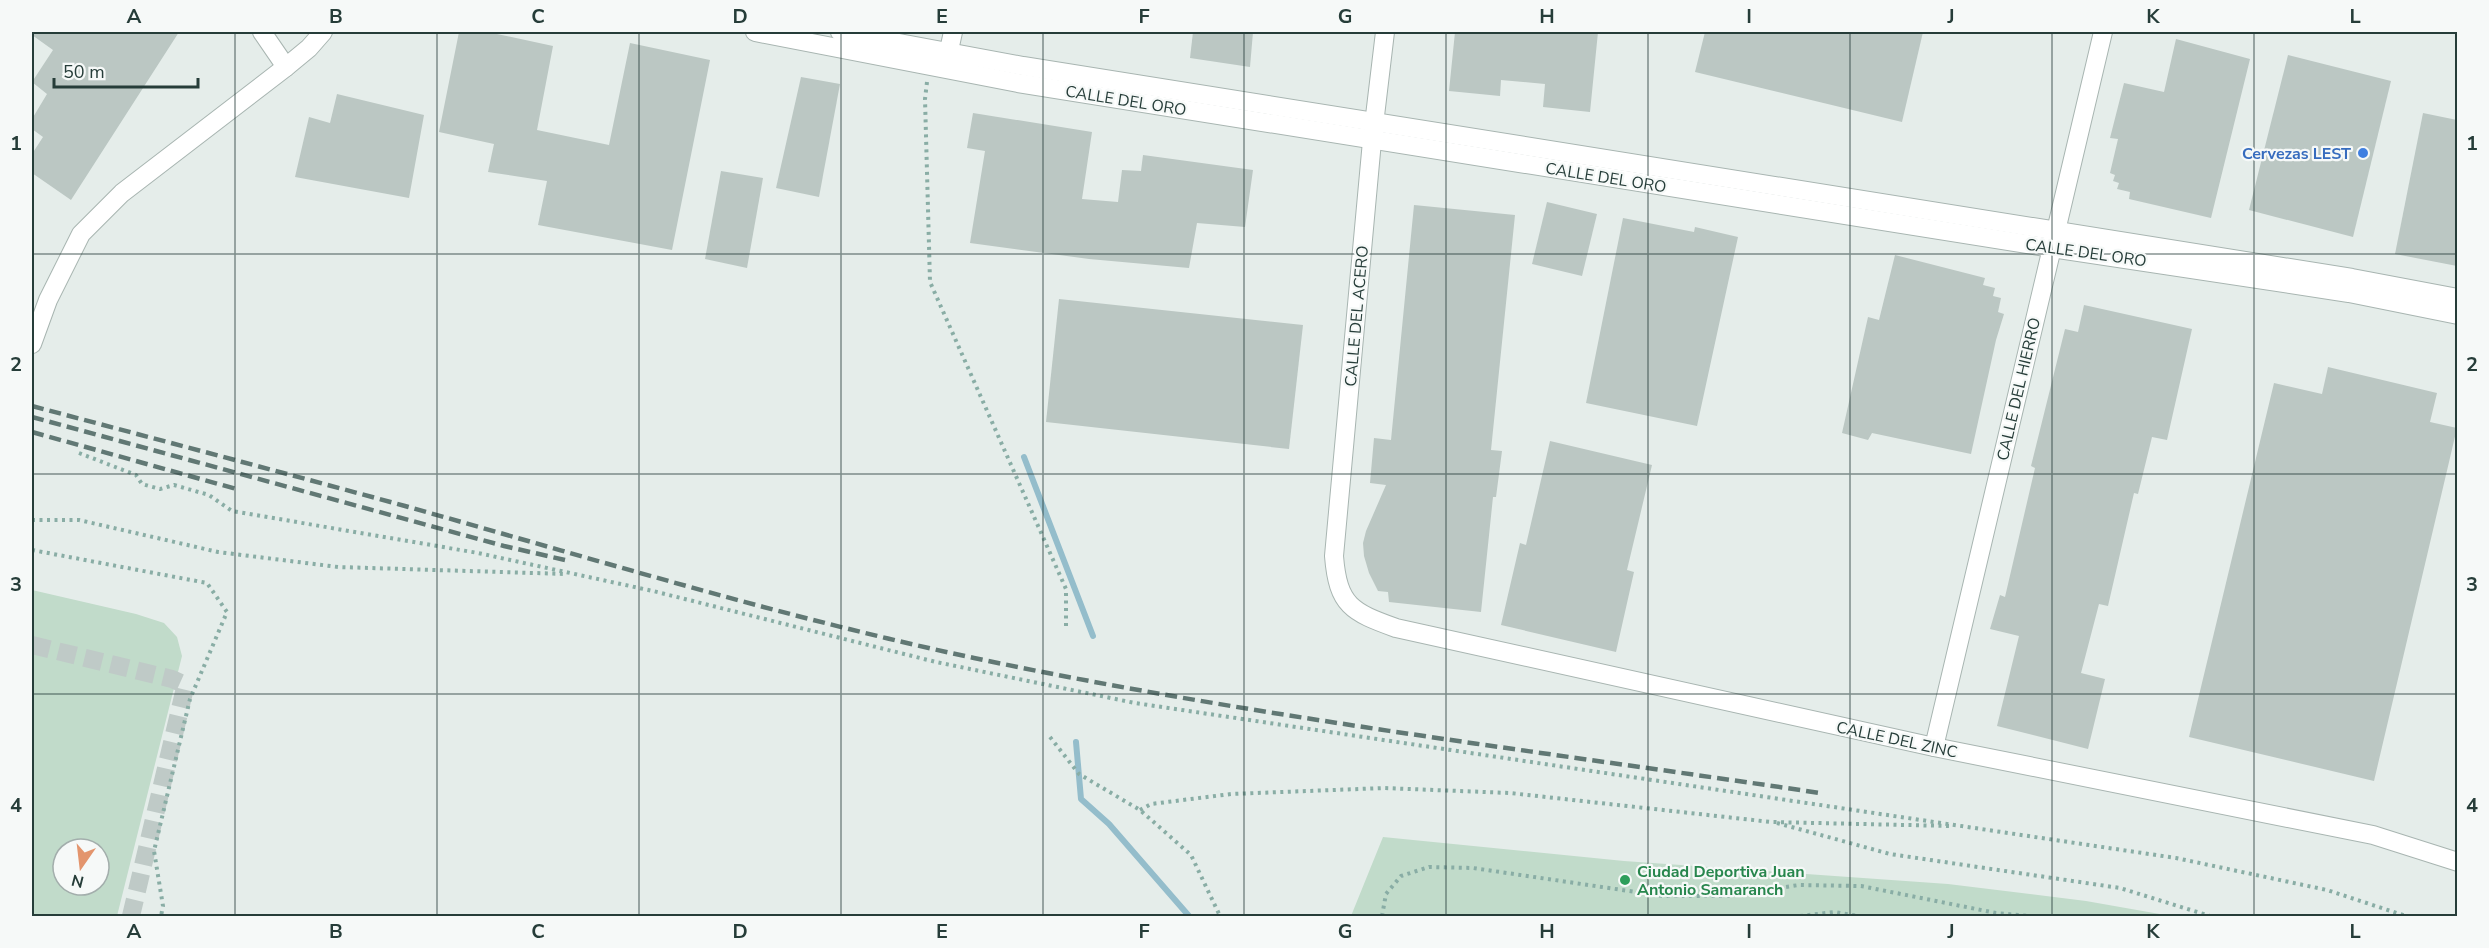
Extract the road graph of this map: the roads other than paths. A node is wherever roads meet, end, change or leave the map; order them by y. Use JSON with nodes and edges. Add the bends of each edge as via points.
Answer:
{"nodes":[{"id":1,"x":262,"y":32,"type":"edge"},
{"id":2,"x":323,"y":32,"type":"edge"},
{"id":3,"x":755,"y":32,"type":"edge"},
{"id":4,"x":840,"y":32,"type":"edge"},
{"id":5,"x":896,"y":32,"type":"edge"},
{"id":6,"x":953,"y":32,"type":"edge"},
{"id":7,"x":1385,"y":32,"type":"edge"},
{"id":8,"x":2103,"y":32,"type":"edge"},
{"id":9,"x":869,"y":37,"type":"junction"},
{"id":10,"x":938,"y":54,"type":"edge"},
{"id":11,"x":286,"y":67,"type":"junction"},
{"id":12,"x":1375,"y":121,"type":"junction"},
{"id":13,"x":1372,"y":141,"type":"junction"},
{"id":14,"x":2054,"y":239,"type":"junction"},
{"id":15,"x":2457,"y":298,"type":"edge"},
{"id":16,"x":2457,"y":315,"type":"edge"},
{"id":17,"x":32,"y":345,"type":"edge"},
{"id":18,"x":1343,"y":599,"type":"joint"},
{"id":19,"x":1934,"y":747,"type":"junction"},
{"id":20,"x":2457,"y":862,"type":"edge"}],
"edges":[{"from":1,"to":11,"type":"street"},
{"from":2,"to":11,"type":"street"},
{"from":3,"to":10,"type":"street","name":"CALLE DEL ORO"},
{"from":4,"to":9,"type":"street","name":"CALLE DEL ORO"},
{"from":5,"to":9,"type":"street"},
{"from":6,"to":10,"type":"street"},
{"from":7,"to":12,"type":"street","name":"CALLE DEL ACERO"},
{"from":8,"to":14,"type":"street","name":"CALLE DEL HIERRO"},
{"from":9,"to":10,"type":"street","name":"CALLE DEL ORO"},
{"from":10,"to":12,"type":"street","name":"CALLE DEL ORO"},
{"from":10,"to":13,"type":"street","name":"CALLE DEL ORO"},
{"from":11,"to":17,"type":"street","via":[[122,193],[81,234],[48,300]]},
{"from":12,"to":13,"type":"street","name":"CALLE DEL ACERO"},
{"from":12,"to":14,"type":"street","name":"CALLE DEL ORO"},
{"from":13,"to":14,"type":"street","name":"CALLE DEL ORO"},
{"from":13,"to":18,"type":"street","name":"CALLE DEL ACERO","via":[[1334,556]]},
{"from":14,"to":15,"type":"street","name":"CALLE DEL ORO","via":[[2352,278]]},
{"from":14,"to":16,"type":"street","name":"CALLE DEL ORO"},
{"from":14,"to":19,"type":"street","name":"CALLE DEL HIERRO"},
{"from":18,"to":19,"type":"street","name":"CALLE DEL ZINC","via":[[1365,617],[1396,628]]},
{"from":19,"to":20,"type":"street","name":"CALLE DEL ZINC","via":[[2373,835]]}]}
